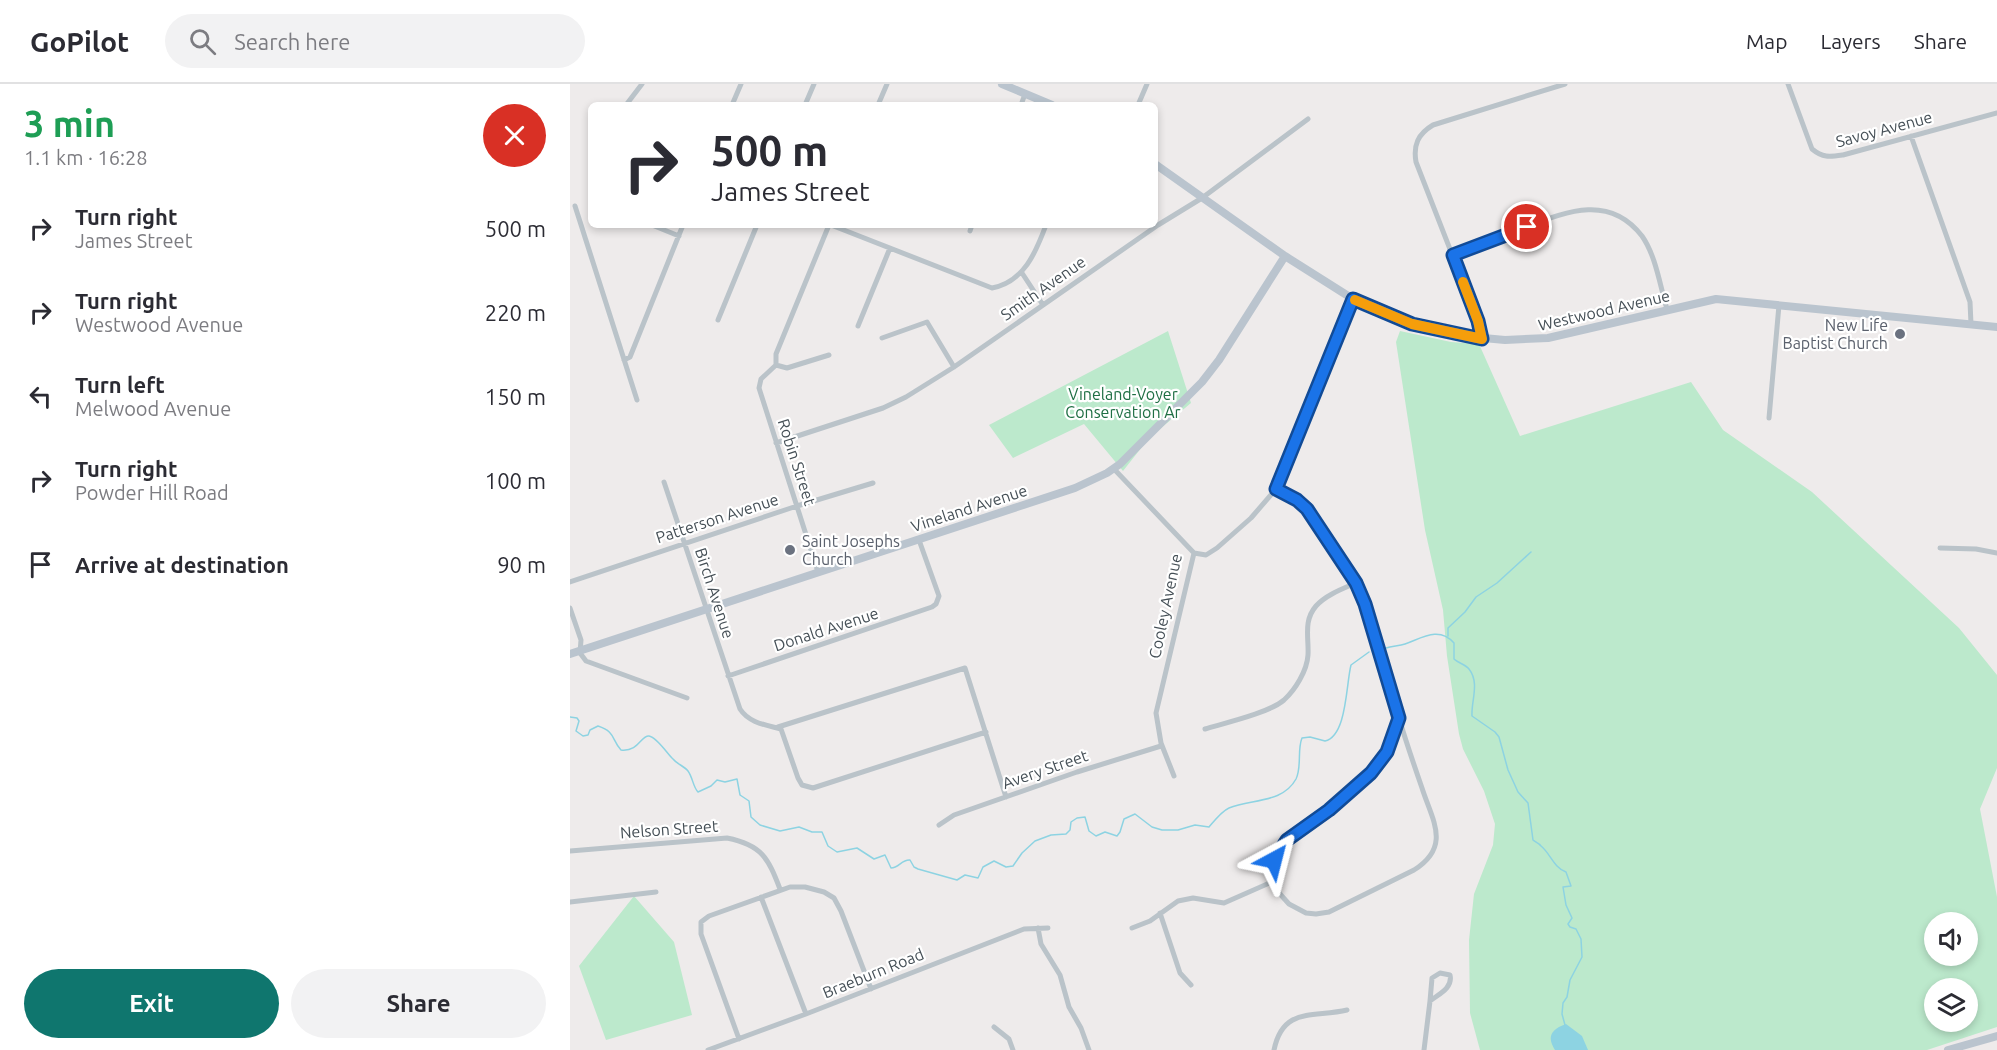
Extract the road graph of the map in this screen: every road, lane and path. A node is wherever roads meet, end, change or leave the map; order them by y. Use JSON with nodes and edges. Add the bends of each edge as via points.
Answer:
{"nodes":[{"id":1,"x":642,"y":84,"type":"edge"},
{"id":2,"x":741,"y":84,"type":"edge"},
{"id":3,"x":814,"y":84,"type":"edge"},
{"id":4,"x":887,"y":84,"type":"edge"},
{"id":5,"x":1002,"y":84,"type":"edge"},
{"id":6,"x":1147,"y":84,"type":"edge"},
{"id":7,"x":1564,"y":84,"type":"edge"},
{"id":8,"x":1788,"y":84,"type":"edge"},
{"id":9,"x":1025,"y":94,"type":"junction"},
{"id":10,"x":628,"y":102,"type":"edge"},
{"id":11,"x":733,"y":102,"type":"edge"},
{"id":12,"x":806,"y":102,"type":"edge"},
{"id":13,"x":879,"y":102,"type":"edge"},
{"id":14,"x":1022,"y":102,"type":"edge"},
{"id":15,"x":1045,"y":102,"type":"edge"},
{"id":16,"x":1139,"y":102,"type":"edge"},
{"id":17,"x":1997,"y":112,"type":"edge"},
{"id":18,"x":1308,"y":119,"type":"dead end"},
{"id":19,"x":1911,"y":136,"type":"junction"},
{"id":20,"x":1158,"y":166,"type":"edge"},
{"id":21,"x":1203,"y":198,"type":"junction"},
{"id":22,"x":575,"y":206,"type":"dead end"},
{"id":23,"x":1158,"y":225,"type":"edge"},
{"id":24,"x":659,"y":228,"type":"edge"},
{"id":25,"x":682,"y":228,"type":"edge"},
{"id":26,"x":756,"y":228,"type":"edge"},
{"id":27,"x":829,"y":228,"type":"edge"},
{"id":28,"x":838,"y":228,"type":"edge"},
{"id":29,"x":1045,"y":228,"type":"edge"},
{"id":30,"x":1154,"y":228,"type":"edge"},
{"id":31,"x":679,"y":236,"type":"junction"},
{"id":32,"x":890,"y":248,"type":"junction"},
{"id":33,"x":1453,"y":255,"type":"junction"},
{"id":34,"x":1285,"y":256,"type":"junction"},
{"id":35,"x":1022,"y":273,"type":"junction"},
{"id":36,"x":1353,"y":299,"type":"junction"},
{"id":37,"x":1043,"y":304,"type":"junction"},
{"id":38,"x":1779,"y":305,"type":"junction"},
{"id":39,"x":1667,"y":309,"type":"junction"},
{"id":40,"x":718,"y":320,"type":"dead end"},
{"id":41,"x":1971,"y":324,"type":"junction"},
{"id":42,"x":858,"y":326,"type":"dead end"},
{"id":43,"x":1997,"y":327,"type":"edge"},
{"id":44,"x":882,"y":338,"type":"dead end"},
{"id":45,"x":1482,"y":339,"type":"junction"},
{"id":46,"x":829,"y":355,"type":"dead end"},
{"id":47,"x":624,"y":360,"type":"junction"},
{"id":48,"x":776,"y":365,"type":"junction"},
{"id":49,"x":954,"y":367,"type":"junction"},
{"id":50,"x":637,"y":400,"type":"dead end"},
{"id":51,"x":1769,"y":418,"type":"dead end"},
{"id":52,"x":776,"y":443,"type":"junction"},
{"id":53,"x":1114,"y":469,"type":"junction"},
{"id":54,"x":664,"y":482,"type":"dead end"},
{"id":55,"x":873,"y":483,"type":"dead end"},
{"id":56,"x":1276,"y":489,"type":"junction"},
{"id":57,"x":797,"y":506,"type":"junction"},
{"id":58,"x":919,"y":540,"type":"junction"},
{"id":59,"x":685,"y":543,"type":"junction"},
{"id":60,"x":1940,"y":548,"type":"dead end"},
{"id":61,"x":1194,"y":553,"type":"junction"},
{"id":62,"x":1997,"y":553,"type":"edge"},
{"id":63,"x":818,"y":572,"type":"junction"},
{"id":64,"x":570,"y":582,"type":"edge"},
{"id":65,"x":1356,"y":583,"type":"junction"},
{"id":66,"x":570,"y":608,"type":"edge"},
{"id":67,"x":706,"y":609,"type":"junction"},
{"id":68,"x":580,"y":650,"type":"junction"},
{"id":69,"x":570,"y":654,"type":"edge"},
{"id":70,"x":728,"y":676,"type":"junction"},
{"id":71,"x":687,"y":698,"type":"dead end"},
{"id":72,"x":1399,"y":718,"type":"junction"},
{"id":73,"x":775,"y":728,"type":"junction"},
{"id":74,"x":1205,"y":729,"type":"dead end"},
{"id":75,"x":986,"y":732,"type":"junction"},
{"id":76,"x":1161,"y":746,"type":"junction"},
{"id":77,"x":1174,"y":776,"type":"dead end"},
{"id":78,"x":1006,"y":797,"type":"junction"},
{"id":79,"x":939,"y":825,"type":"dead end"},
{"id":80,"x":570,"y":851,"type":"edge"},
{"id":81,"x":1274,"y":881,"type":"junction"},
{"id":82,"x":780,"y":889,"type":"junction"},
{"id":83,"x":656,"y":892,"type":"dead end"},
{"id":84,"x":761,"y":897,"type":"junction"},
{"id":85,"x":570,"y":902,"type":"edge"},
{"id":86,"x":1160,"y":913,"type":"junction"},
{"id":87,"x":1038,"y":928,"type":"junction"},
{"id":88,"x":1048,"y":928,"type":"dead end"},
{"id":89,"x":1132,"y":928,"type":"dead end"},
{"id":90,"x":1191,"y":985,"type":"dead end"},
{"id":91,"x":871,"y":989,"type":"junction"},
{"id":92,"x":1430,"y":1001,"type":"junction"},
{"id":93,"x":1347,"y":1010,"type":"dead end"},
{"id":94,"x":806,"y":1014,"type":"junction"},
{"id":95,"x":994,"y":1027,"type":"dead end"},
{"id":96,"x":1997,"y":1036,"type":"edge"},
{"id":97,"x":739,"y":1039,"type":"junction"},
{"id":98,"x":713,"y":1049,"type":"edge"},
{"id":99,"x":1013,"y":1050,"type":"edge"},
{"id":100,"x":1089,"y":1050,"type":"edge"},
{"id":101,"x":1274,"y":1050,"type":"edge"},
{"id":102,"x":1424,"y":1050,"type":"edge"},
{"id":103,"x":1948,"y":1050,"type":"edge"}],
"edges":[{"from":1,"to":10,"type":"street"},
{"from":2,"to":11,"type":"street"},
{"from":3,"to":12,"type":"street"},
{"from":4,"to":13,"type":"street"},
{"from":5,"to":9,"type":"street"},
{"from":6,"to":16,"type":"street"},
{"from":7,"to":33,"type":"street","via":[[1433,125],[1418,138],[1416,162]]},
{"from":8,"to":19,"type":"street","name":"Savoy Avenue","via":[[1812,149],[1820,155],[1843,155]]},
{"from":9,"to":14,"type":"street"},
{"from":9,"to":15,"type":"street"},
{"from":17,"to":19,"type":"street","name":"Savoy Avenue"},
{"from":18,"to":21,"type":"street","name":"Smith Avenue"},
{"from":19,"to":41,"type":"street","via":[[1970,302]]},
{"from":20,"to":21,"type":"street","name":"Westwood Avenue"},
{"from":21,"to":23,"type":"street","name":"Smith Avenue"},
{"from":21,"to":34,"type":"street","name":"Westwood Avenue"},
{"from":22,"to":47,"type":"street"},
{"from":24,"to":31,"type":"street"},
{"from":25,"to":31,"type":"street"},
{"from":26,"to":40,"type":"street"},
{"from":27,"to":48,"type":"street","via":[[776,354]]},
{"from":28,"to":32,"type":"street"},
{"from":29,"to":35,"type":"street"},
{"from":30,"to":37,"type":"street","name":"Smith Avenue"},
{"from":31,"to":47,"type":"street","via":[[630,356]]},
{"from":32,"to":35,"type":"street","via":[[988,288],[1000,286]]},
{"from":32,"to":42,"type":"street"},
{"from":33,"to":39,"type":"street","via":[[1564,212],[1607,212],[1628,222],[1642,237]]},
{"from":33,"to":45,"type":"street"},
{"from":34,"to":36,"type":"street","name":"Westwood Avenue"},
{"from":34,"to":53,"type":"street","name":"Vineland Avenue","via":[[1213,369]]},
{"from":35,"to":37,"type":"street"},
{"from":36,"to":45,"type":"street","name":"Westwood Avenue","via":[[1412,324]]},
{"from":36,"to":56,"type":"street"},
{"from":37,"to":49,"type":"street","name":"Smith Avenue"},
{"from":38,"to":39,"type":"street","name":"Westwood Avenue","via":[[1716,299]]},
{"from":38,"to":41,"type":"street","name":"Westwood Avenue"},
{"from":38,"to":51,"type":"street"},
{"from":39,"to":45,"type":"street","name":"Westwood Avenue","via":[[1548,338]]},
{"from":41,"to":43,"type":"street","name":"Westwood Avenue"},
{"from":44,"to":49,"type":"street","via":[[927,322]]},
{"from":46,"to":48,"type":"street","via":[[787,368]]},
{"from":47,"to":50,"type":"street"},
{"from":48,"to":52,"type":"street","name":"Robin Street","via":[[759,383]]},
{"from":49,"to":52,"type":"street","name":"Smith Avenue","via":[[884,408]]},
{"from":52,"to":57,"type":"street","name":"Robin Street"},
{"from":53,"to":58,"type":"street","name":"Vineland Avenue","via":[[1075,488]]},
{"from":53,"to":61,"type":"street","name":"Cooley Avenue"},
{"from":54,"to":59,"type":"street","name":"Birch Avenue"},
{"from":55,"to":57,"type":"street","name":"Patterson Avenue"},
{"from":56,"to":61,"type":"street","via":[[1217,548],[1206,555]]},
{"from":56,"to":65,"type":"street","via":[[1307,509]]},
{"from":57,"to":59,"type":"street","name":"Patterson Avenue"},
{"from":57,"to":63,"type":"street","name":"Robin Street"},
{"from":58,"to":63,"type":"street","name":"Vineland Avenue"},
{"from":58,"to":70,"type":"street","name":"Donald Avenue","via":[[939,592],[939,600],[932,608]]},
{"from":59,"to":64,"type":"street","name":"Patterson Avenue"},
{"from":59,"to":67,"type":"street","name":"Birch Avenue"},
{"from":60,"to":62,"type":"street"},
{"from":61,"to":76,"type":"street","name":"Cooley Avenue","via":[[1158,702],[1156,722]]},
{"from":63,"to":67,"type":"street","name":"Vineland Avenue"},
{"from":65,"to":72,"type":"street"},
{"from":65,"to":74,"type":"street","via":[[1325,597],[1312,611],[1307,627],[1307,660],[1290,694],[1280,703]]},
{"from":66,"to":68,"type":"street","via":[[581,640]]},
{"from":67,"to":68,"type":"street","name":"Vineland Avenue"},
{"from":67,"to":70,"type":"street","name":"Birch Avenue"},
{"from":68,"to":69,"type":"street","name":"Vineland Avenue"},
{"from":68,"to":71,"type":"street","via":[[592,664]]},
{"from":70,"to":73,"type":"street","name":"Birch Avenue","via":[[742,712]]},
{"from":72,"to":81,"type":"street","via":[[1387,752],[1371,773],[1283,844],[1274,860]]},
{"from":72,"to":81,"type":"street","via":[[1436,822],[1435,844],[1427,859],[1404,875],[1329,912],[1306,913],[1289,904]]},
{"from":73,"to":75,"type":"street","via":[[783,732],[798,778],[804,786],[813,788]]},
{"from":73,"to":75,"type":"street","via":[[965,668]]},
{"from":75,"to":78,"type":"street"},
{"from":76,"to":77,"type":"street","name":"Cooley Avenue"},
{"from":76,"to":78,"type":"street","name":"Avery Street"},
{"from":78,"to":79,"type":"street","name":"Avery Street","via":[[954,815]]},
{"from":80,"to":82,"type":"street","name":"Nelson Street","via":[[727,838],[761,853],[770,863]]},
{"from":81,"to":86,"type":"street","via":[[1228,902],[1187,899]]},
{"from":82,"to":84,"type":"street"},
{"from":82,"to":91,"type":"street","via":[[805,886],[834,898]]},
{"from":83,"to":85,"type":"street"},
{"from":84,"to":94,"type":"street"},
{"from":84,"to":97,"type":"street","via":[[709,916],[700,926]]},
{"from":86,"to":89,"type":"street"},
{"from":86,"to":90,"type":"street","via":[[1180,973]]},
{"from":87,"to":88,"type":"street","name":"Braeburn Road"},
{"from":87,"to":91,"type":"street","name":"Braeburn Road","via":[[1024,929]]},
{"from":87,"to":100,"type":"street","via":[[1041,944],[1060,975],[1069,1007]]},
{"from":91,"to":94,"type":"street","name":"Braeburn Road"},
{"from":92,"to":92,"type":"street","via":[[1450,985],[1450,975],[1440,973],[1432,978]]},
{"from":92,"to":102,"type":"street"},
{"from":93,"to":101,"type":"street","via":[[1293,1019],[1280,1034]]},
{"from":94,"to":97,"type":"street","name":"Braeburn Road"},
{"from":95,"to":99,"type":"street","via":[[1009,1039]]},
{"from":96,"to":103,"type":"street"},
{"from":97,"to":98,"type":"street","name":"Braeburn Road"}]}
